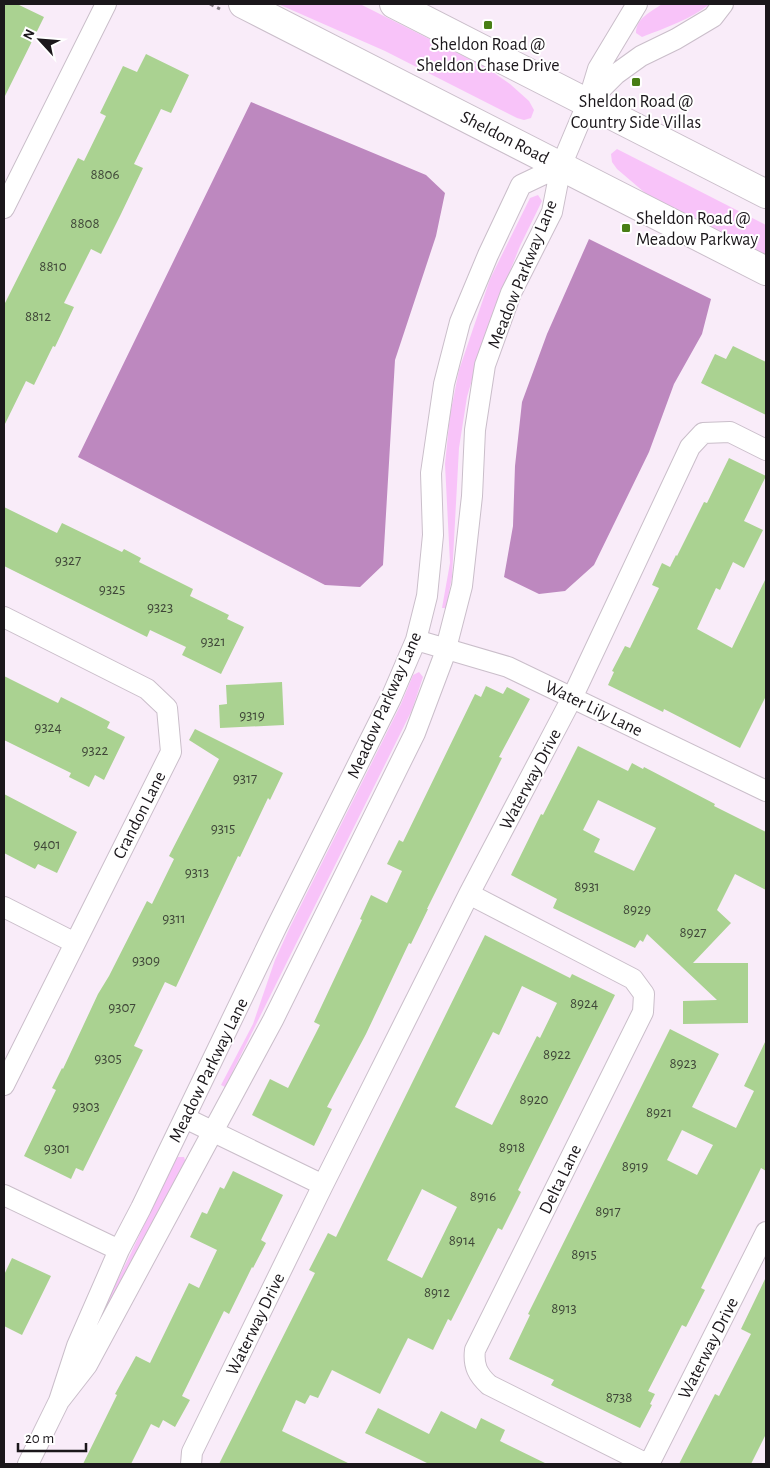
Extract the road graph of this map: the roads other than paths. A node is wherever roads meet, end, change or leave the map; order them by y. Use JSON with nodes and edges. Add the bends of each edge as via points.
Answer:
{"nodes":[{"id":1,"x":106,"y":4,"type":"edge"},
{"id":2,"x":243,"y":4,"type":"edge"},
{"id":3,"x":394,"y":4,"type":"edge"},
{"id":4,"x":648,"y":4,"type":"edge"},
{"id":5,"x":722,"y":4,"type":"edge"},
{"id":6,"x":634,"y":10,"type":"edge"},
{"id":7,"x":588,"y":102,"type":"junction"},
{"id":8,"x":561,"y":166,"type":"junction"},
{"id":9,"x":766,"y":194,"type":"edge"},
{"id":10,"x":4,"y":208,"type":"edge"},
{"id":11,"x":766,"y":270,"type":"edge"},
{"id":12,"x":766,"y":450,"type":"edge"},
{"id":13,"x":4,"y":617,"type":"edge"},
{"id":14,"x":416,"y":640,"type":"junction"},
{"id":15,"x":446,"y":649,"type":"junction"},
{"id":16,"x":572,"y":698,"type":"junction"},
{"id":17,"x":765,"y":787,"type":"edge"},
{"id":18,"x":469,"y":894,"type":"junction"},
{"id":19,"x":4,"y":907,"type":"edge"},
{"id":20,"x":75,"y":943,"type":"junction"},
{"id":21,"x":4,"y":1085,"type":"edge"},
{"id":22,"x":185,"y":1118,"type":"junction"},
{"id":23,"x":213,"y":1132,"type":"junction"},
{"id":24,"x":323,"y":1185,"type":"junction"},
{"id":25,"x":4,"y":1195,"type":"edge"},
{"id":26,"x":766,"y":1232,"type":"edge"},
{"id":27,"x":119,"y":1250,"type":"junction"},
{"id":28,"x":59,"y":1401,"type":"junction"},
{"id":29,"x":28,"y":1464,"type":"edge"},
{"id":30,"x":191,"y":1464,"type":"edge"},
{"id":31,"x":648,"y":1464,"type":"edge"}],
"edges":[{"from":1,"to":10,"type":"street"},
{"from":2,"to":8,"type":"main road","name":"Sheldon Road"},
{"from":3,"to":7,"type":"main road"},
{"from":4,"to":6,"type":"street"},
{"from":5,"to":7,"type":"street","via":[[713,17],[641,56],[616,74]]},
{"from":6,"to":7,"type":"street","via":[[598,69]]},
{"from":7,"to":8,"type":"street"},
{"from":7,"to":9,"type":"main road"},
{"from":8,"to":11,"type":"main road","name":"Sheldon Road"},
{"from":8,"to":14,"type":"street","name":"Meadow Parkway Lane","via":[[521,185],[460,322],[444,384],[431,474],[430,570]]},
{"from":8,"to":15,"type":"street","name":"Meadow Parkway Lane","via":[[552,212],[511,293],[486,365],[475,430],[462,586]]},
{"from":12,"to":16,"type":"street","name":"Waterway Drive","via":[[730,432],[702,433],[690,447]]},
{"from":13,"to":20,"type":"street","name":"Crandon Lane","via":[[147,689],[167,708],[171,752]]},
{"from":14,"to":15,"type":"street","name":"Water Lily Lane"},
{"from":14,"to":22,"type":"street","name":"Meadow Parkway Lane","via":[[391,698]]},
{"from":15,"to":16,"type":"street","name":"Water Lily Lane","via":[[508,667]]},
{"from":15,"to":23,"type":"street","name":"Meadow Parkway Lane","via":[[411,742],[273,1020]]},
{"from":16,"to":17,"type":"street","name":"Water Lily Lane"},
{"from":16,"to":18,"type":"street","name":"Waterway Drive"},
{"from":18,"to":24,"type":"street","name":"Waterway Drive"},
{"from":18,"to":31,"type":"street","name":"Delta Lane","via":[[632,979],[644,994],[643,1012],[475,1350],[474,1358],[478,1373],[489,1385]]},
{"from":19,"to":20,"type":"street"},
{"from":20,"to":21,"type":"street","name":"Crandon Lane"},
{"from":22,"to":23,"type":"street"},
{"from":22,"to":27,"type":"street","name":"Meadow Parkway Lane"},
{"from":23,"to":24,"type":"street"},
{"from":23,"to":28,"type":"street","name":"Meadow Parkway Lane","via":[[88,1365]]},
{"from":24,"to":30,"type":"street","name":"Waterway Drive","via":[[192,1452]]},
{"from":25,"to":27,"type":"street"},
{"from":26,"to":31,"type":"street","name":"Waterway Drive"},
{"from":27,"to":28,"type":"street","name":"Meadow Parkway Lane","via":[[78,1346]]},
{"from":28,"to":29,"type":"street","name":"Meadow Parkway Lane"}]}
